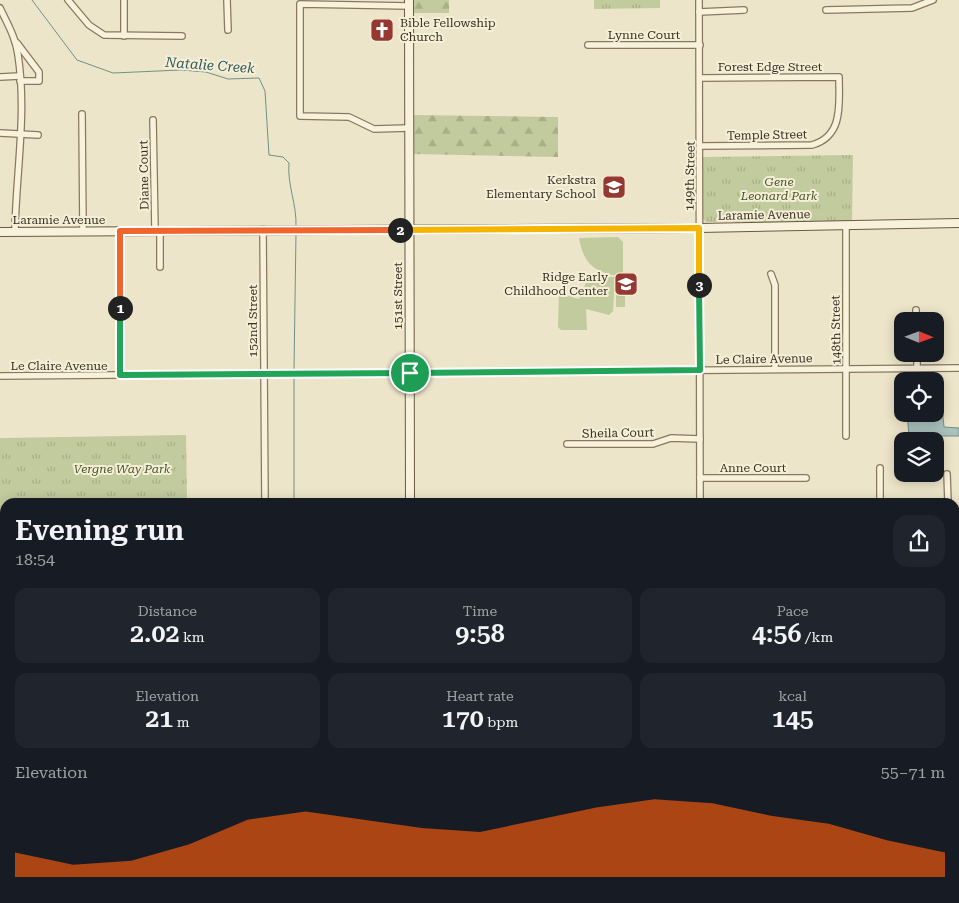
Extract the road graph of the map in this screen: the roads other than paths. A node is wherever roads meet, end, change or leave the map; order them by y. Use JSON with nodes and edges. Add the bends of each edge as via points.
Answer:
{"nodes":[{"id":1,"x":68,"y":0,"type":"edge"},
{"id":2,"x":124,"y":0,"type":"edge"},
{"id":3,"x":227,"y":0,"type":"edge"},
{"id":4,"x":699,"y":0,"type":"edge"},
{"id":5,"x":933,"y":0,"type":"edge"},
{"id":6,"x":408,"y":3,"type":"edge"},
{"id":7,"x":0,"y":8,"type":"edge"},
{"id":8,"x":744,"y":10,"type":"dead end"},
{"id":9,"x":826,"y":10,"type":"dead end"},
{"id":10,"x":699,"y":12,"type":"junction"},
{"id":11,"x":228,"y":30,"type":"dead end"},
{"id":12,"x":124,"y":36,"type":"junction"},
{"id":13,"x":182,"y":36,"type":"dead end"},
{"id":14,"x":15,"y":40,"type":"junction"},
{"id":15,"x":588,"y":45,"type":"dead end"},
{"id":16,"x":700,"y":45,"type":"junction"},
{"id":17,"x":0,"y":77,"type":"edge"},
{"id":18,"x":839,"y":77,"type":"joint"},
{"id":19,"x":701,"y":78,"type":"junction"},
{"id":20,"x":20,"y":79,"type":"junction"},
{"id":21,"x":82,"y":114,"type":"dead end"},
{"id":22,"x":153,"y":120,"type":"dead end"},
{"id":23,"x":409,"y":128,"type":"junction"},
{"id":24,"x":0,"y":133,"type":"edge"},
{"id":25,"x":20,"y":135,"type":"junction"},
{"id":26,"x":38,"y":135,"type":"dead end"},
{"id":27,"x":701,"y":146,"type":"junction"},
{"id":28,"x":959,"y":223,"type":"edge"},
{"id":29,"x":846,"y":224,"type":"junction"},
{"id":30,"x":699,"y":228,"type":"junction"},
{"id":31,"x":264,"y":229,"type":"junction"},
{"id":32,"x":158,"y":230,"type":"junction"},
{"id":33,"x":409,"y":230,"type":"junction"},
{"id":34,"x":82,"y":231,"type":"junction"},
{"id":35,"x":120,"y":231,"type":"junction"},
{"id":36,"x":0,"y":232,"type":"edge"},
{"id":37,"x":15,"y":232,"type":"junction"},
{"id":38,"x":160,"y":267,"type":"dead end"},
{"id":39,"x":770,"y":274,"type":"dead end"},
{"id":40,"x":917,"y":362,"type":"edge"},
{"id":41,"x":917,"y":368,"type":"junction"},
{"id":42,"x":959,"y":368,"type":"edge"},
{"id":43,"x":776,"y":369,"type":"junction"},
{"id":44,"x":846,"y":369,"type":"junction"},
{"id":45,"x":700,"y":370,"type":"junction"},
{"id":46,"x":410,"y":373,"type":"junction"},
{"id":47,"x":263,"y":374,"type":"junction"},
{"id":48,"x":120,"y":375,"type":"junction"},
{"id":49,"x":0,"y":376,"type":"edge"},
{"id":50,"x":846,"y":436,"type":"dead end"},
{"id":51,"x":700,"y":439,"type":"junction"},
{"id":52,"x":567,"y":444,"type":"dead end"},
{"id":53,"x":880,"y":468,"type":"dead end"},
{"id":54,"x":947,"y":474,"type":"dead end"},
{"id":55,"x":700,"y":478,"type":"junction"},
{"id":56,"x":806,"y":478,"type":"dead end"},
{"id":57,"x":265,"y":498,"type":"edge"},
{"id":58,"x":410,"y":498,"type":"edge"},
{"id":59,"x":700,"y":498,"type":"edge"},
{"id":60,"x":880,"y":498,"type":"edge"},
{"id":61,"x":948,"y":498,"type":"edge"}],
"edges":[{"from":1,"to":12,"type":"street","via":[[89,25],[104,35]]},
{"from":2,"to":12,"type":"street"},
{"from":3,"to":11,"type":"street"},
{"from":4,"to":10,"type":"street","name":"149th Street"},
{"from":5,"to":9,"type":"street","via":[[912,8]]},
{"from":6,"to":23,"type":"street","name":"151st Street"},
{"from":6,"to":23,"type":"street","via":[[300,4],[300,116],[349,117],[374,129]]},
{"from":7,"to":14,"type":"street"},
{"from":8,"to":10,"type":"street"},
{"from":10,"to":16,"type":"street","name":"149th Street"},
{"from":12,"to":13,"type":"street"},
{"from":14,"to":20,"type":"street"},
{"from":14,"to":20,"type":"street","via":[[39,72],[38,81]]},
{"from":15,"to":16,"type":"street","name":"Lynne Court"},
{"from":16,"to":19,"type":"street","name":"149th Street"},
{"from":17,"to":20,"type":"street"},
{"from":18,"to":19,"type":"street","name":"Forest Edge Street"},
{"from":18,"to":27,"type":"street","name":"Temple Street","via":[[838,120],[828,137],[817,144]]},
{"from":19,"to":27,"type":"street","name":"149th Street"},
{"from":20,"to":25,"type":"street"},
{"from":21,"to":34,"type":"street"},
{"from":22,"to":32,"type":"street","name":"Diane Court"},
{"from":23,"to":33,"type":"street","name":"151st Street"},
{"from":24,"to":25,"type":"street"},
{"from":25,"to":26,"type":"street"},
{"from":25,"to":37,"type":"street"},
{"from":27,"to":30,"type":"street","name":"149th Street"},
{"from":28,"to":29,"type":"street","name":"Laramie Avenue"},
{"from":29,"to":30,"type":"street","name":"Laramie Avenue"},
{"from":29,"to":44,"type":"street","name":"148th Street"},
{"from":30,"to":33,"type":"street","name":"Laramie Avenue"},
{"from":30,"to":45,"type":"street","name":"149th Street"},
{"from":31,"to":32,"type":"street","name":"Laramie Avenue"},
{"from":31,"to":33,"type":"street","name":"Laramie Avenue"},
{"from":31,"to":47,"type":"street","name":"152nd Street"},
{"from":32,"to":35,"type":"street","name":"Laramie Avenue"},
{"from":32,"to":38,"type":"street","name":"Diane Court"},
{"from":33,"to":46,"type":"street","name":"151st Street"},
{"from":34,"to":35,"type":"street","name":"Laramie Avenue"},
{"from":34,"to":37,"type":"street","name":"Laramie Avenue"},
{"from":35,"to":48,"type":"street"},
{"from":36,"to":37,"type":"street","name":"Laramie Avenue"},
{"from":39,"to":43,"type":"street","via":[[775,285]]},
{"from":40,"to":41,"type":"street"},
{"from":41,"to":42,"type":"street","name":"Le Claire Avenue"},
{"from":41,"to":44,"type":"street","name":"Le Claire Avenue"},
{"from":43,"to":44,"type":"street","name":"Le Claire Avenue"},
{"from":43,"to":45,"type":"street","name":"Le Claire Avenue"},
{"from":44,"to":50,"type":"street","name":"148th Street"},
{"from":45,"to":46,"type":"street","name":"Le Claire Avenue"},
{"from":45,"to":51,"type":"street","name":"149th Street"},
{"from":46,"to":47,"type":"street","name":"Le Claire Avenue"},
{"from":46,"to":58,"type":"street","name":"151st Street"},
{"from":47,"to":48,"type":"street","name":"Le Claire Avenue"},
{"from":47,"to":57,"type":"street","name":"152nd Street"},
{"from":48,"to":49,"type":"street","name":"Le Claire Avenue"},
{"from":51,"to":52,"type":"street","name":"Sheila Court","via":[[671,438],[652,444]]},
{"from":51,"to":55,"type":"street","name":"149th Street"},
{"from":53,"to":60,"type":"street"},
{"from":54,"to":61,"type":"street"},
{"from":55,"to":56,"type":"street","name":"Anne Court"},
{"from":55,"to":59,"type":"street","name":"149th Street"}]}
